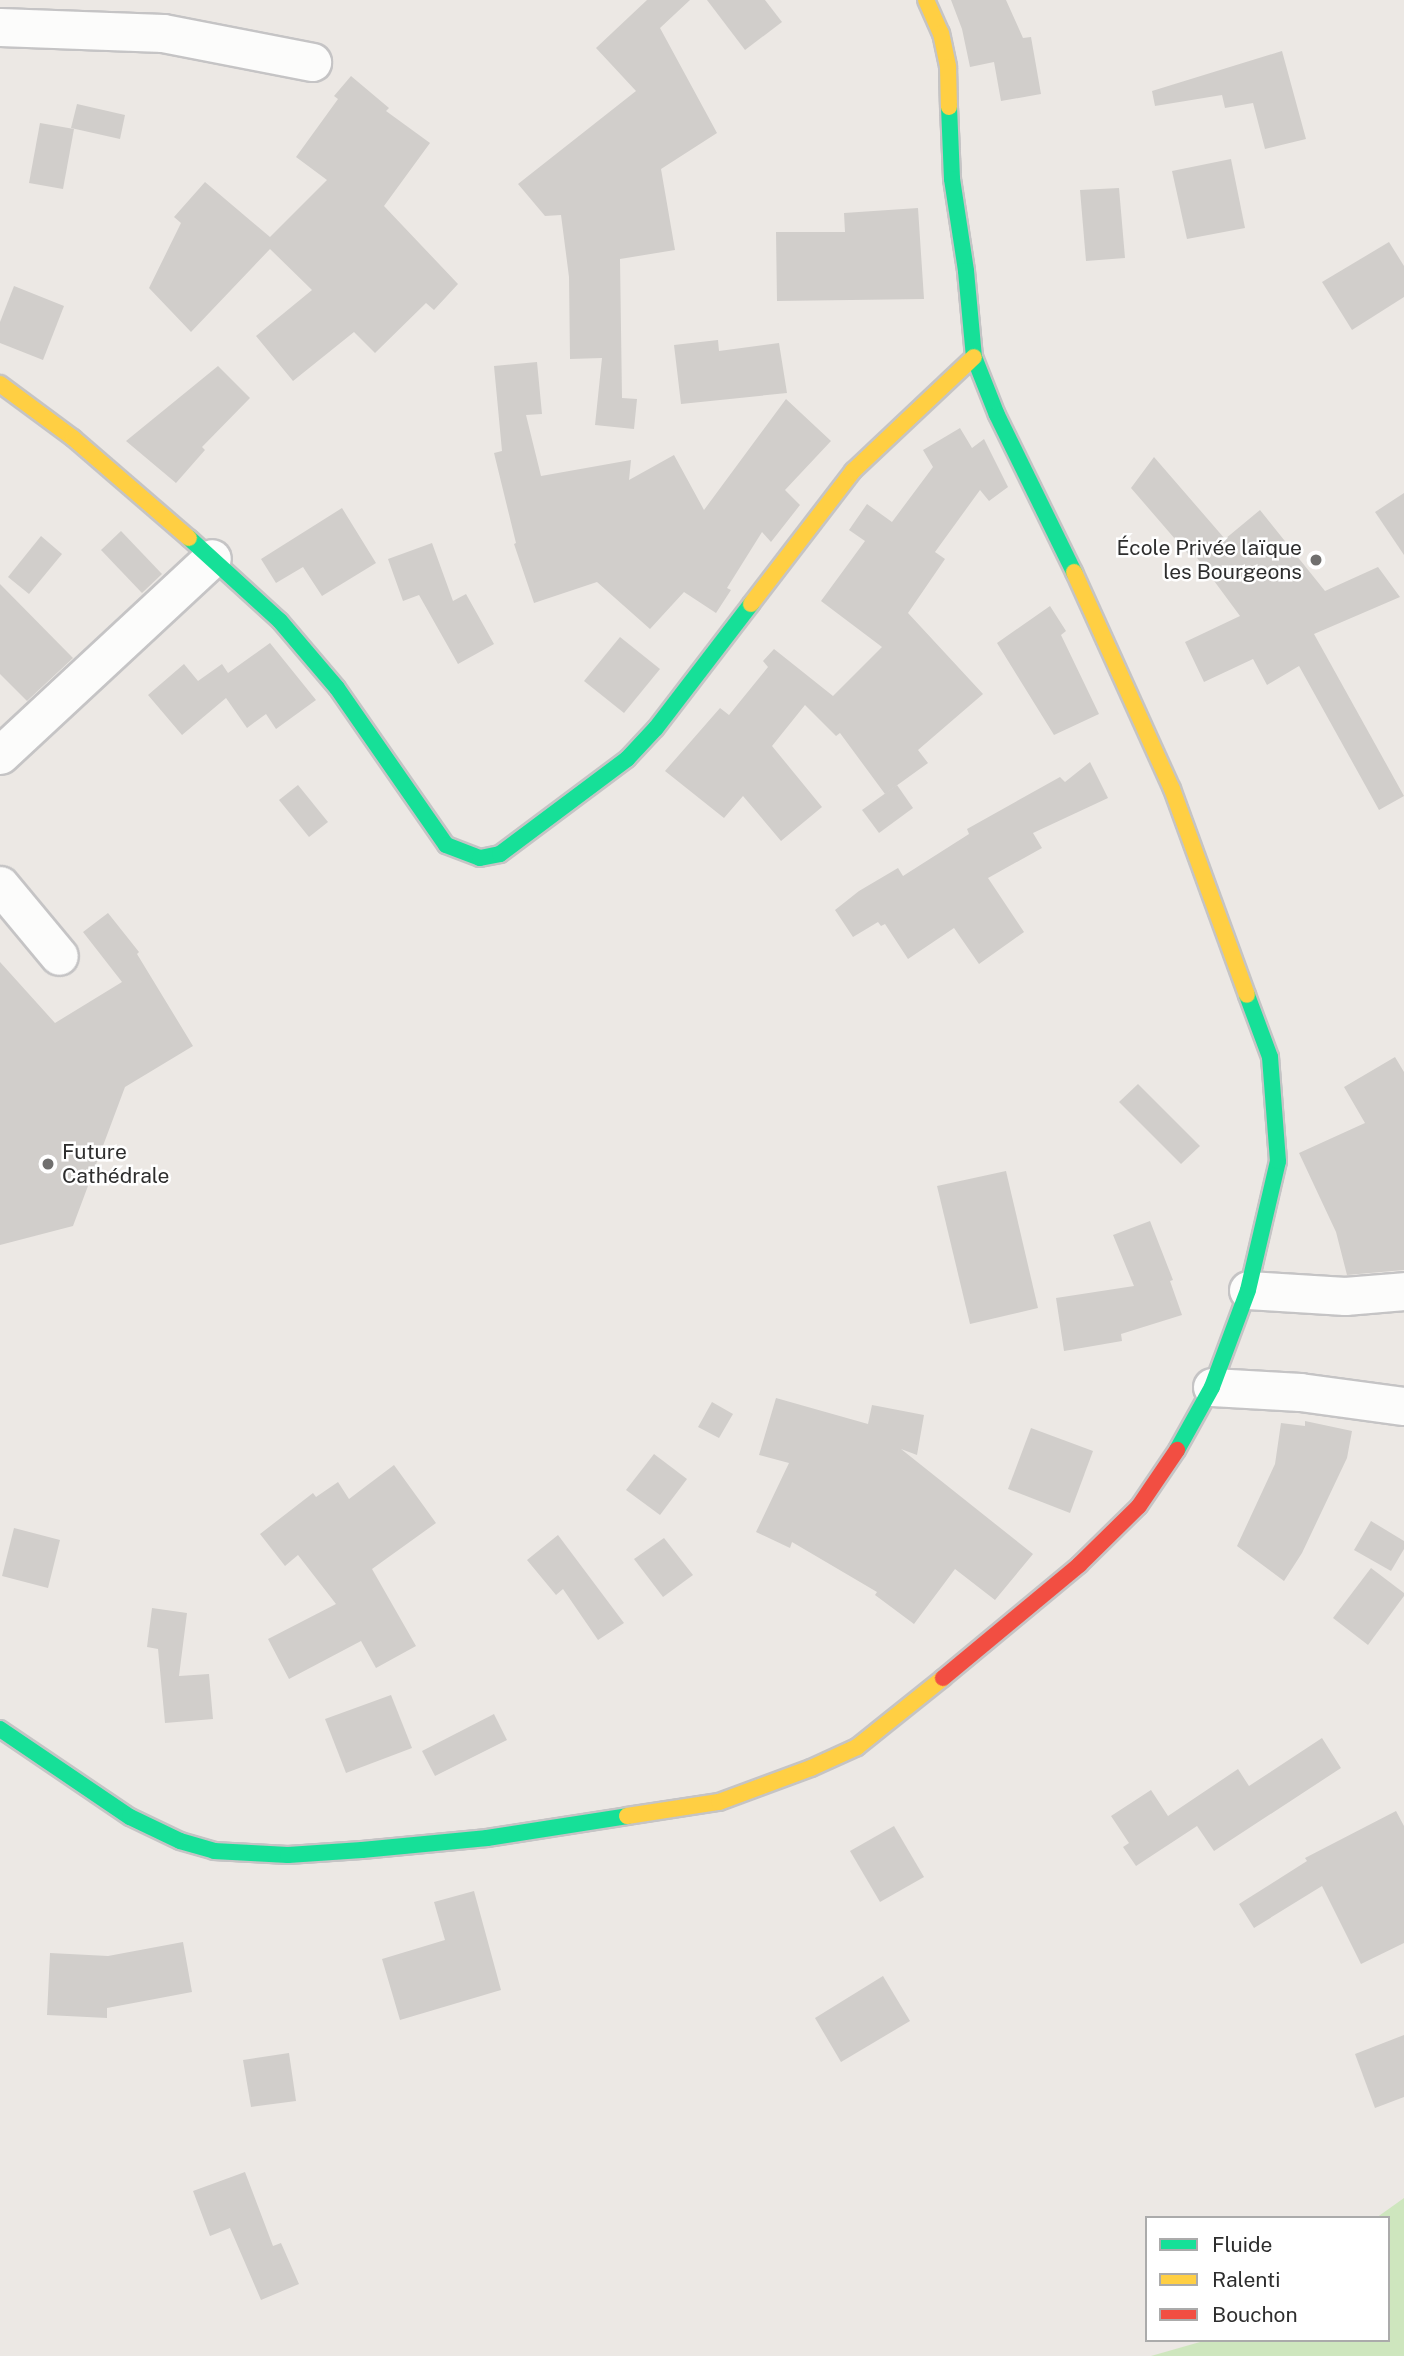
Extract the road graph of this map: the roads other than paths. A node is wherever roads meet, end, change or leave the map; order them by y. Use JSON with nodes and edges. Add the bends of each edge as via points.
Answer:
{"nodes":[{"id":1,"x":926,"y":0,"type":"edge"},
{"id":2,"x":0,"y":27,"type":"edge"},
{"id":3,"x":312,"y":62,"type":"dead end"},
{"id":4,"x":974,"y":357,"type":"junction"},
{"id":5,"x":0,"y":384,"type":"edge"},
{"id":6,"x":212,"y":558,"type":"junction"},
{"id":7,"x":0,"y":755,"type":"edge"},
{"id":8,"x":0,"y":885,"type":"edge"},
{"id":9,"x":59,"y":956,"type":"dead end"},
{"id":10,"x":1248,"y":1290,"type":"junction"},
{"id":11,"x":1404,"y":1291,"type":"edge"},
{"id":12,"x":1212,"y":1387,"type":"junction"},
{"id":13,"x":1404,"y":1406,"type":"edge"},
{"id":14,"x":0,"y":1729,"type":"edge"}],
"edges":[{"from":1,"to":4,"type":"street","via":[[941,33],[948,67],[952,179]]},
{"from":2,"to":3,"type":"street","via":[[163,33]]},
{"from":4,"to":6,"type":"street","via":[[853,471],[656,728],[618,766],[500,854],[480,858],[446,845],[337,688],[280,621]]},
{"from":4,"to":10,"type":"street","via":[[1172,789],[1270,1057],[1278,1161]]},
{"from":5,"to":6,"type":"street","via":[[73,438]]},
{"from":6,"to":7,"type":"street"},
{"from":8,"to":9,"type":"street"},
{"from":10,"to":11,"type":"street","via":[[1345,1296]]},
{"from":10,"to":12,"type":"street"},
{"from":12,"to":13,"type":"street","via":[[1300,1392]]},
{"from":12,"to":14,"type":"street","via":[[1139,1506],[992,1639],[857,1747],[719,1802],[488,1838],[288,1856],[214,1852],[130,1817]]}]}
